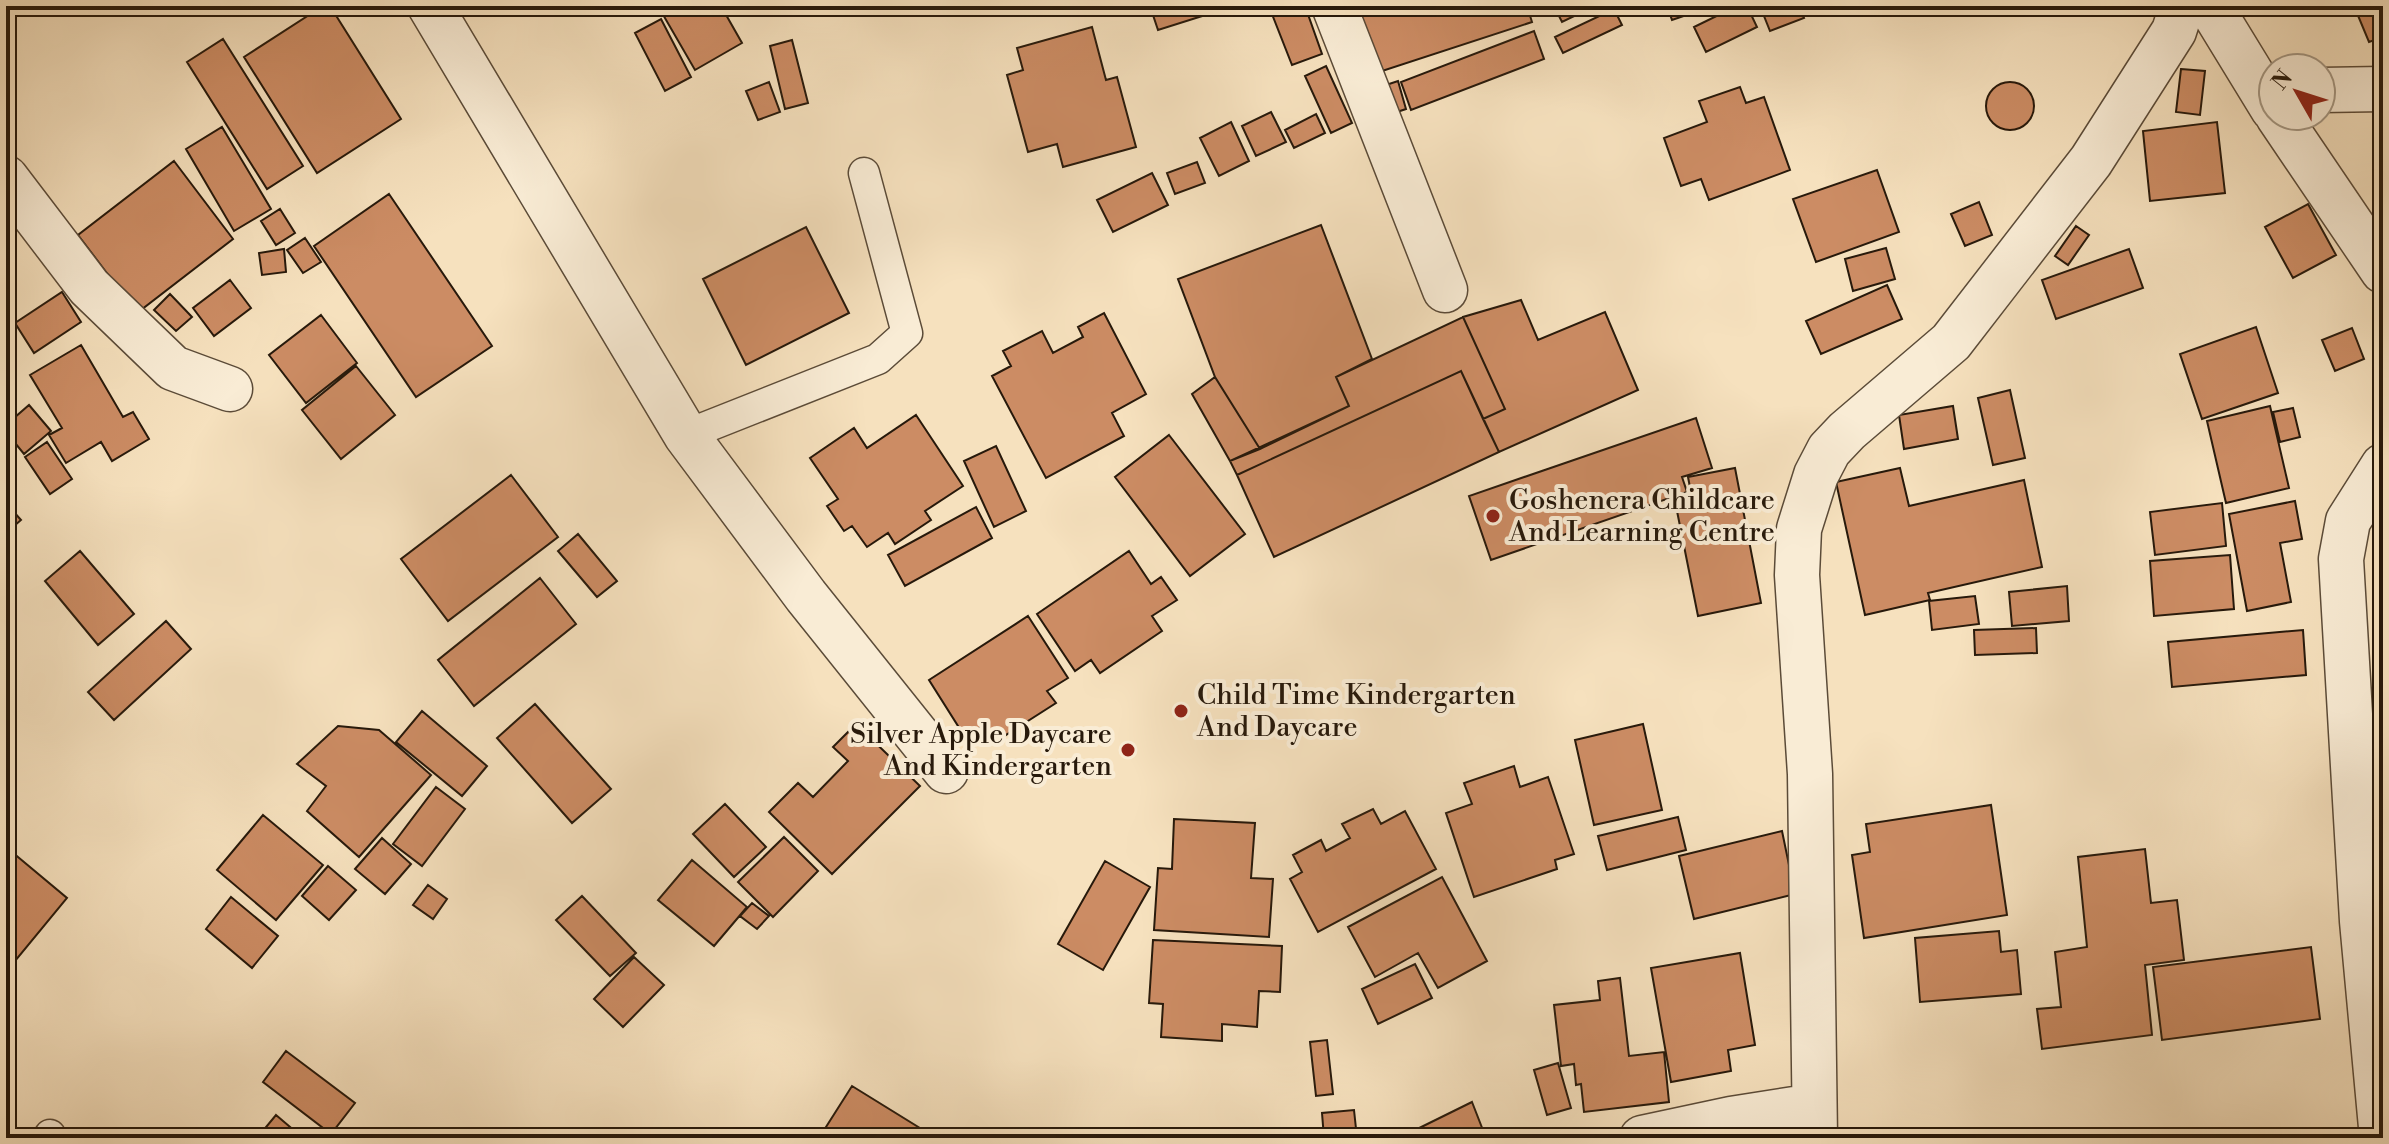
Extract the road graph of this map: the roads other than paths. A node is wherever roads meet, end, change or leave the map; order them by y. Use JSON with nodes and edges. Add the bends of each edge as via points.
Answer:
{"nodes":[{"id":1,"x":430,"y":6,"type":"edge"},
{"id":2,"x":1334,"y":6,"type":"edge"},
{"id":3,"x":2182,"y":6,"type":"edge"},
{"id":4,"x":2210,"y":6,"type":"edge"},
{"id":5,"x":2257,"y":79,"type":"edge"},
{"id":6,"x":2383,"y":89,"type":"edge"},
{"id":7,"x":2337,"y":90,"type":"edge"},
{"id":8,"x":2291,"y":132,"type":"edge"},
{"id":9,"x":864,"y":173,"type":"dead end"},
{"id":10,"x":6,"y":178,"type":"edge"},
{"id":11,"x":2383,"y":271,"type":"edge"},
{"id":12,"x":1445,"y":290,"type":"dead end"},
{"id":13,"x":230,"y":389,"type":"dead end"},
{"id":14,"x":686,"y":435,"type":"junction"},
{"id":15,"x":2383,"y":466,"type":"edge"},
{"id":16,"x":946,"y":771,"type":"dead end"},
{"id":17,"x":1814,"y":1122,"type":"edge"},
{"id":18,"x":1642,"y":1138,"type":"edge"},
{"id":19,"x":2382,"y":1138,"type":"edge"}],
"edges":[{"from":1,"to":14,"type":"street"},
{"from":2,"to":12,"type":"street"},
{"from":3,"to":17,"type":"street","via":[[2174,31],[2091,161],[1951,342],[1847,431],[1816,475],[1799,529],[1797,575],[1810,774]]},
{"from":4,"to":5,"type":"street"},
{"from":6,"to":7,"type":"street"},
{"from":8,"to":11,"type":"street"},
{"from":9,"to":14,"type":"lane","via":[[907,333],[878,359]]},
{"from":10,"to":13,"type":"street","via":[[89,287],[173,368]]},
{"from":14,"to":16,"type":"street"},
{"from":15,"to":19,"type":"street","via":[[2348,521],[2341,559],[2362,921]]},
{"from":17,"to":18,"type":"street"}]}
